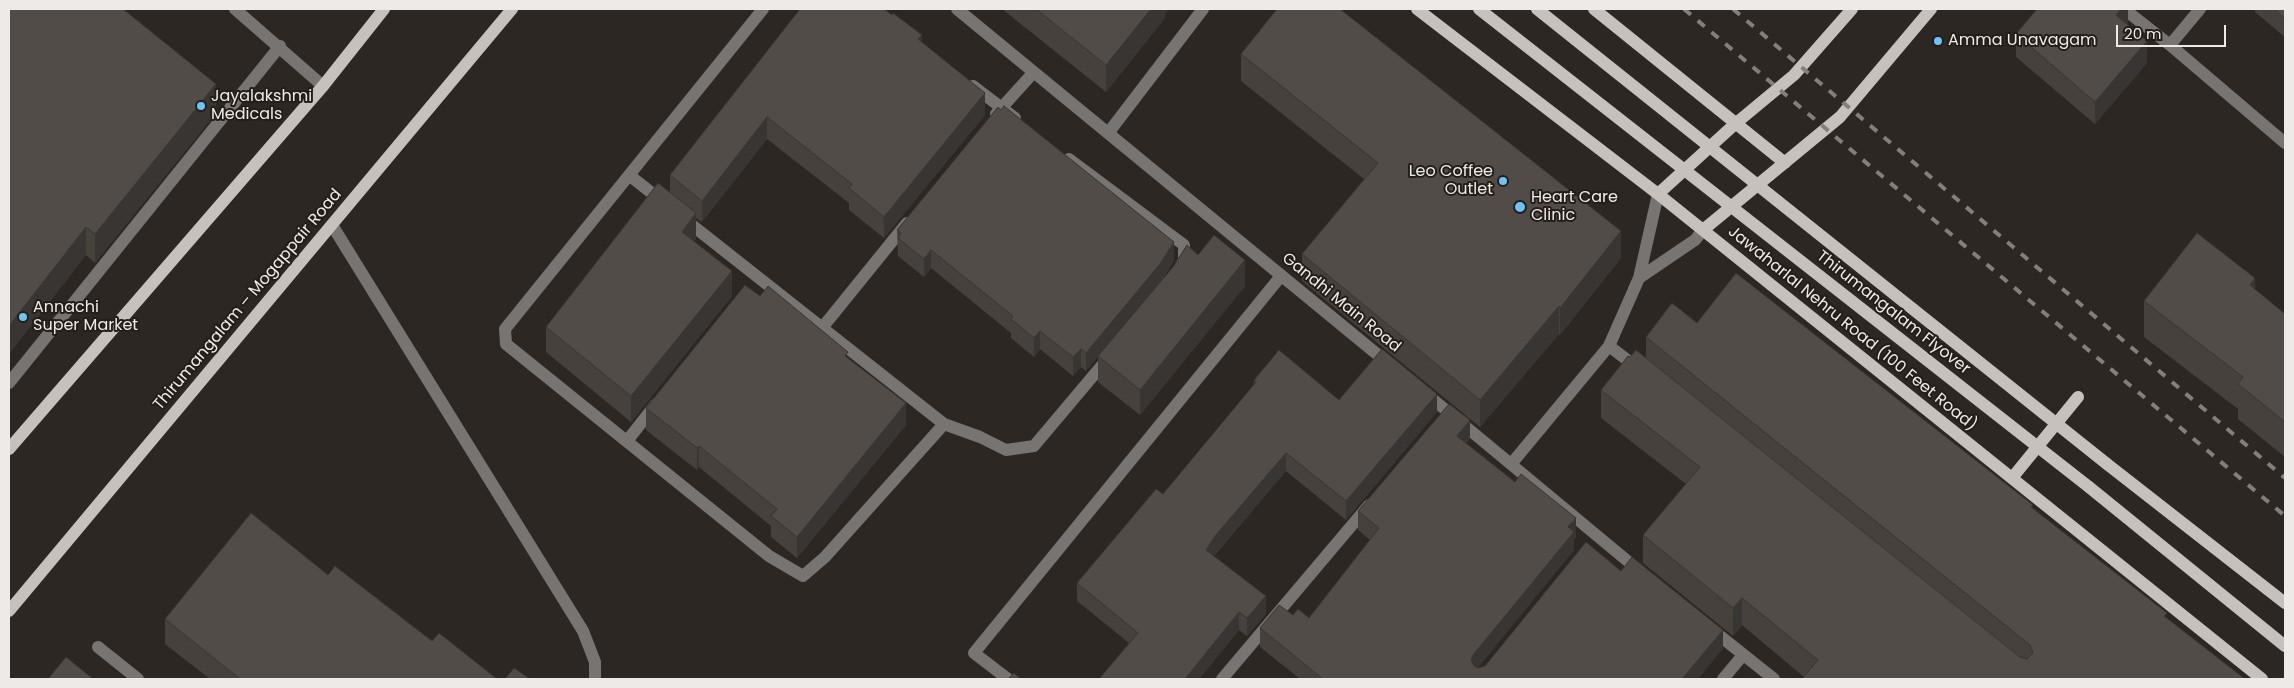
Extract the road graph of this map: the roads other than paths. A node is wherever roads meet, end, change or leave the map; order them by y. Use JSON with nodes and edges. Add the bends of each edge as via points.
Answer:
{"nodes":[{"id":1,"x":235,"y":9,"type":"edge"},
{"id":2,"x":384,"y":9,"type":"edge"},
{"id":3,"x":512,"y":9,"type":"edge"},
{"id":4,"x":763,"y":9,"type":"edge"},
{"id":5,"x":957,"y":9,"type":"edge"},
{"id":6,"x":1202,"y":9,"type":"edge"},
{"id":7,"x":1417,"y":9,"type":"edge"},
{"id":8,"x":1479,"y":9,"type":"edge"},
{"id":9,"x":1537,"y":9,"type":"edge"},
{"id":10,"x":1594,"y":9,"type":"edge"},
{"id":11,"x":1852,"y":9,"type":"edge"},
{"id":12,"x":1931,"y":9,"type":"edge"},
{"id":13,"x":2124,"y":9,"type":"edge"},
{"id":14,"x":2200,"y":9,"type":"edge"},
{"id":15,"x":2170,"y":45,"type":"junction"},
{"id":16,"x":280,"y":46,"type":"junction"},
{"id":17,"x":1033,"y":73,"type":"junction"},
{"id":18,"x":963,"y":79,"type":"edge"},
{"id":19,"x":322,"y":86,"type":"junction"},
{"id":20,"x":1001,"y":108,"type":"junction"},
{"id":21,"x":988,"y":123,"type":"edge"},
{"id":22,"x":1735,"y":124,"type":"junction"},
{"id":23,"x":1025,"y":126,"type":"edge"},
{"id":24,"x":1109,"y":132,"type":"junction"},
{"id":25,"x":2285,"y":143,"type":"edge"},
{"id":26,"x":1057,"y":150,"type":"edge"},
{"id":27,"x":1785,"y":163,"type":"junction"},
{"id":28,"x":629,"y":175,"type":"junction"},
{"id":29,"x":1658,"y":194,"type":"junction"},
{"id":30,"x":914,"y":214,"type":"edge"},
{"id":31,"x":332,"y":225,"type":"junction"},
{"id":32,"x":1703,"y":230,"type":"junction"},
{"id":33,"x":1176,"y":274,"type":"edge"},
{"id":34,"x":1281,"y":276,"type":"junction"},
{"id":35,"x":1639,"y":278,"type":"junction"},
{"id":36,"x":822,"y":328,"type":"junction"},
{"id":37,"x":1609,"y":346,"type":"junction"},
{"id":38,"x":1116,"y":348,"type":"edge"},
{"id":39,"x":1402,"y":374,"type":"edge"},
{"id":40,"x":1648,"y":377,"type":"edge"},
{"id":41,"x":9,"y":383,"type":"edge"},
{"id":42,"x":1417,"y":386,"type":"edge"},
{"id":43,"x":664,"y":394,"type":"edge"},
{"id":44,"x":2078,"y":397,"type":"dead end"},
{"id":45,"x":944,"y":424,"type":"junction"},
{"id":46,"x":627,"y":441,"type":"junction"},
{"id":47,"x":9,"y":449,"type":"edge"},
{"id":48,"x":1512,"y":463,"type":"junction"},
{"id":49,"x":2012,"y":478,"type":"junction"},
{"id":50,"x":1378,"y":493,"type":"edge"},
{"id":51,"x":1650,"y":580,"type":"edge"},
{"id":52,"x":2285,"y":603,"type":"edge"},
{"id":53,"x":9,"y":611,"type":"edge"},
{"id":54,"x":1696,"y":617,"type":"edge"},
{"id":55,"x":2285,"y":646,"type":"edge"},
{"id":56,"x":98,"y":647,"type":"dead end"},
{"id":57,"x":1743,"y":655,"type":"junction"},
{"id":58,"x":138,"y":679,"type":"edge"},
{"id":59,"x":595,"y":679,"type":"edge"},
{"id":60,"x":1008,"y":679,"type":"edge"},
{"id":61,"x":1222,"y":679,"type":"edge"},
{"id":62,"x":1723,"y":679,"type":"edge"},
{"id":63,"x":1774,"y":679,"type":"edge"},
{"id":64,"x":2262,"y":679,"type":"edge"}],
"edges":[{"from":1,"to":16,"type":"street"},
{"from":2,"to":19,"type":"main road"},
{"from":3,"to":31,"type":"main road","name":"Thirumangalam – Mogappair Road"},
{"from":4,"to":28,"type":"street"},
{"from":5,"to":17,"type":"street","name":"Gandhi Main Road"},
{"from":6,"to":24,"type":"street"},
{"from":7,"to":29,"type":"main road","name":"Jawaharlal Nehru Road (100 Feet Road)"},
{"from":8,"to":55,"type":"main road","name":"Thirumangalam Flyover","bridge":true,"via":[[2088,487]]},
{"from":9,"to":52,"type":"main road","name":"Thirumangalam Flyover","bridge":true},
{"from":10,"to":22,"type":"main road"},
{"from":11,"to":22,"type":"main road","via":[[1794,76]]},
{"from":12,"to":27,"type":"main road","via":[[1840,117]]},
{"from":13,"to":15,"type":"street"},
{"from":14,"to":15,"type":"street"},
{"from":15,"to":25,"type":"street"},
{"from":16,"to":19,"type":"street"},
{"from":16,"to":41,"type":"street"},
{"from":17,"to":20,"type":"street"},
{"from":17,"to":24,"type":"street","name":"Gandhi Main Road"},
{"from":18,"to":20,"type":"street"},
{"from":19,"to":47,"type":"main road"},
{"from":20,"to":21,"type":"street"},
{"from":20,"to":23,"type":"street"},
{"from":22,"to":27,"type":"main road"},
{"from":22,"to":29,"type":"main road"},
{"from":24,"to":34,"type":"street","name":"Gandhi Main Road"},
{"from":26,"to":33,"type":"street","via":[[1184,245],[1184,260]]},
{"from":27,"to":32,"type":"main road"},
{"from":28,"to":36,"type":"street","via":[[754,281]]},
{"from":28,"to":46,"type":"street","via":[[505,329],[506,344]]},
{"from":29,"to":32,"type":"main road","name":"Jawaharlal Nehru Road (100 Feet Road)"},
{"from":29,"to":35,"type":"street"},
{"from":30,"to":36,"type":"street"},
{"from":31,"to":53,"type":"main road","name":"Thirumangalam – Mogappair Road"},
{"from":31,"to":59,"type":"street","via":[[584,631],[595,662]]},
{"from":32,"to":35,"type":"street","via":[[1695,240]]},
{"from":32,"to":49,"type":"main road","name":"Jawaharlal Nehru Road (100 Feet Road)"},
{"from":34,"to":39,"type":"street","name":"Gandhi Main Road"},
{"from":34,"to":60,"type":"street","via":[[974,653]]},
{"from":35,"to":37,"type":"street"},
{"from":36,"to":45,"type":"street"},
{"from":37,"to":40,"type":"street"},
{"from":37,"to":48,"type":"street"},
{"from":38,"to":45,"type":"street","via":[[1034,446],[1006,450]]},
{"from":42,"to":48,"type":"street","via":[[1444,415]]},
{"from":43,"to":46,"type":"street"},
{"from":44,"to":49,"type":"main road"},
{"from":45,"to":46,"type":"street","via":[[825,557],[802,576],[769,556]]},
{"from":48,"to":51,"type":"street","via":[[1593,540]]},
{"from":49,"to":64,"type":"main road","name":"Jawaharlal Nehru Road (100 Feet Road)"},
{"from":50,"to":61,"type":"street"},
{"from":54,"to":57,"type":"street"},
{"from":56,"to":58,"type":"street"},
{"from":57,"to":62,"type":"street"},
{"from":57,"to":63,"type":"street"}]}
